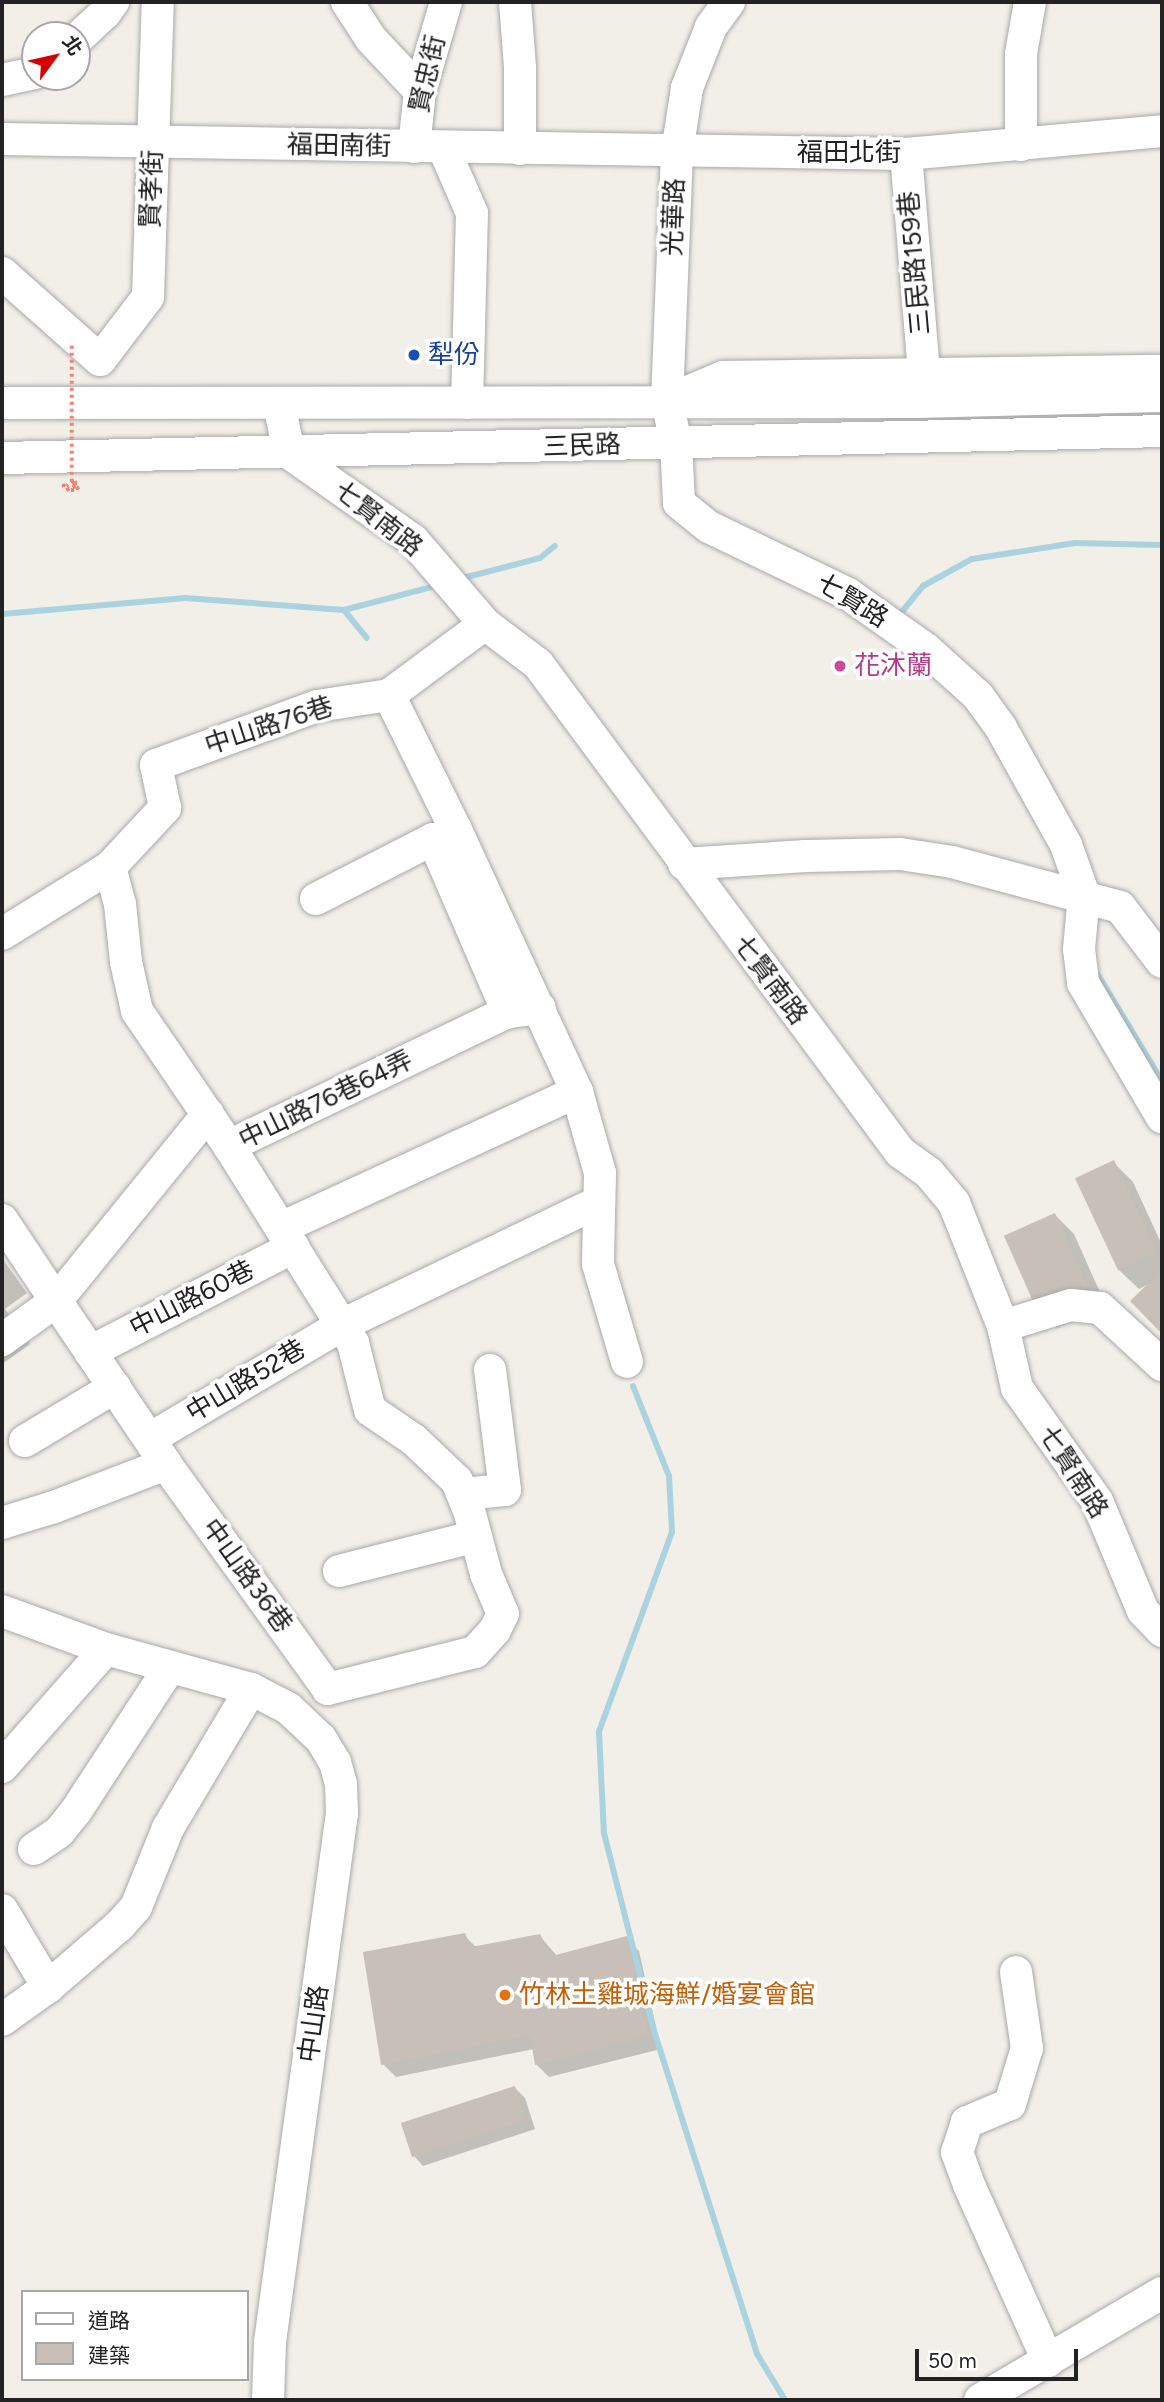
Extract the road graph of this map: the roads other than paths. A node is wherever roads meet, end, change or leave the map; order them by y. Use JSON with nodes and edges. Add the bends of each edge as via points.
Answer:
{"nodes":[{"id":1,"x":113,"y":2,"type":"edge"},
{"id":2,"x":159,"y":2,"type":"edge"},
{"id":3,"x":347,"y":2,"type":"edge"},
{"id":4,"x":446,"y":2,"type":"edge"},
{"id":5,"x":514,"y":2,"type":"edge"},
{"id":6,"x":729,"y":2,"type":"edge"},
{"id":7,"x":1030,"y":2,"type":"edge"},
{"id":8,"x":91,"y":25,"type":"edge"},
{"id":9,"x":21,"y":76,"type":"edge"},
{"id":10,"x":2,"y":80,"type":"edge"},
{"id":11,"x":420,"y":90,"type":"junction"},
{"id":12,"x":1162,"y":131,"type":"edge"},
{"id":13,"x":2,"y":139,"type":"edge"},
{"id":14,"x":154,"y":142,"type":"junction"},
{"id":15,"x":1021,"y":145,"type":"junction"},
{"id":16,"x":429,"y":148,"type":"junction"},
{"id":17,"x":520,"y":149,"type":"junction"},
{"id":18,"x":677,"y":152,"type":"junction"},
{"id":19,"x":906,"y":154,"type":"junction"},
{"id":20,"x":2,"y":273,"type":"edge"},
{"id":21,"x":86,"y":353,"type":"junction"},
{"id":22,"x":1162,"y":371,"type":"edge"},
{"id":23,"x":924,"y":373,"type":"junction"},
{"id":24,"x":1162,"y":396,"type":"edge"},
{"id":25,"x":667,"y":401,"type":"junction"},
{"id":26,"x":2,"y":403,"type":"edge"},
{"id":27,"x":279,"y":403,"type":"junction"},
{"id":28,"x":467,"y":403,"type":"junction"},
{"id":29,"x":98,"y":404,"type":"junction"},
{"id":30,"x":1162,"y":431,"type":"edge"},
{"id":31,"x":676,"y":443,"type":"junction"},
{"id":32,"x":104,"y":453,"type":"junction"},
{"id":33,"x":289,"y":453,"type":"junction"},
{"id":34,"x":2,"y":458,"type":"edge"},
{"id":35,"x":485,"y":624,"type":"junction"},
{"id":36,"x":389,"y":695,"type":"junction"},
{"id":37,"x":684,"y":864,"type":"junction"},
{"id":38,"x":110,"y":867,"type":"junction"},
{"id":39,"x":1084,"y":895,"type":"junction"},
{"id":40,"x":316,"y":899,"type":"dead end"},
{"id":41,"x":2,"y":934,"type":"edge"},
{"id":42,"x":1152,"y":937,"type":"edge"},
{"id":43,"x":1162,"y":962,"type":"edge"},
{"id":44,"x":540,"y":1008,"type":"junction"},
{"id":45,"x":508,"y":1012,"type":"junction"},
{"id":46,"x":578,"y":1092,"type":"junction"},
{"id":47,"x":208,"y":1114,"type":"junction"},
{"id":48,"x":1162,"y":1117,"type":"edge"},
{"id":49,"x":229,"y":1146,"type":"junction"},
{"id":50,"x":600,"y":1202,"type":"junction"},
{"id":51,"x":2,"y":1220,"type":"edge"},
{"id":52,"x":287,"y":1237,"type":"junction"},
{"id":53,"x":56,"y":1301,"type":"junction"},
{"id":54,"x":342,"y":1325,"type":"junction"},
{"id":55,"x":1003,"y":1326,"type":"junction"},
{"id":56,"x":2,"y":1340,"type":"edge"},
{"id":57,"x":90,"y":1352,"type":"junction"},
{"id":58,"x":627,"y":1362,"type":"dead end"},
{"id":59,"x":1162,"y":1364,"type":"edge"},
{"id":60,"x":490,"y":1370,"type":"dead end"},
{"id":61,"x":115,"y":1387,"type":"junction"},
{"id":62,"x":25,"y":1441,"type":"dead end"},
{"id":63,"x":158,"y":1451,"type":"junction"},
{"id":64,"x":463,"y":1494,"type":"junction"},
{"id":65,"x":2,"y":1522,"type":"edge"},
{"id":66,"x":476,"y":1536,"type":"junction"},
{"id":67,"x":339,"y":1571,"type":"dead end"},
{"id":68,"x":2,"y":1611,"type":"edge"},
{"id":69,"x":1162,"y":1630,"type":"edge"},
{"id":70,"x":106,"y":1649,"type":"junction"},
{"id":71,"x":170,"y":1667,"type":"junction"},
{"id":72,"x":251,"y":1689,"type":"junction"},
{"id":73,"x":328,"y":1689,"type":"junction"},
{"id":74,"x":292,"y":1712,"type":"junction"},
{"id":75,"x":2,"y":1767,"type":"edge"},
{"id":76,"x":34,"y":1849,"type":"dead end"},
{"id":77,"x":2,"y":1910,"type":"edge"},
{"id":78,"x":1016,"y":1972,"type":"dead end"},
{"id":79,"x":48,"y":1987,"type":"junction"},
{"id":80,"x":2,"y":2020,"type":"edge"},
{"id":81,"x":1162,"y":2293,"type":"edge"},
{"id":82,"x":1048,"y":2361,"type":"junction"},
{"id":83,"x":268,"y":2400,"type":"edge"},
{"id":84,"x":980,"y":2400,"type":"edge"}],
"edges":[{"from":1,"to":8,"type":"street"},
{"from":2,"to":14,"type":"street","name":"賢孝街"},
{"from":3,"to":11,"type":"street","via":[[371,38]]},
{"from":4,"to":11,"type":"street","name":"賢忠街"},
{"from":5,"to":17,"type":"street"},
{"from":6,"to":18,"type":"street","name":"光華路","via":[[711,27],[687,88]]},
{"from":7,"to":15,"type":"street","via":[[1021,54]]},
{"from":9,"to":10,"type":"street"},
{"from":11,"to":16,"type":"street","name":"賢忠街"},
{"from":12,"to":15,"type":"street","name":"福田北街"},
{"from":13,"to":14,"type":"street","name":"福田南街"},
{"from":14,"to":16,"type":"street","name":"福田南街"},
{"from":14,"to":21,"type":"street","name":"賢孝街","via":[[148,297]]},
{"from":15,"to":19,"type":"street","name":"福田北街"},
{"from":16,"to":17,"type":"street","name":"福田南街"},
{"from":16,"to":28,"type":"street","via":[[472,213]]},
{"from":17,"to":18,"type":"street","name":"福田南街"},
{"from":18,"to":19,"type":"street","name":"福田北街"},
{"from":18,"to":25,"type":"street","name":"光華路"},
{"from":19,"to":23,"type":"street","name":"三民路159巷"},
{"from":20,"to":21,"type":"street"},
{"from":21,"to":29,"type":"street"},
{"from":22,"to":23,"type":"street","name":"三民路"},
{"from":23,"to":25,"type":"street","name":"三民路","via":[[723,377]]},
{"from":24,"to":25,"type":"street","name":"三民路","via":[[916,402]]},
{"from":25,"to":28,"type":"street","name":"三民路"},
{"from":25,"to":31,"type":"street","name":"光華路"},
{"from":26,"to":29,"type":"street","name":"三民路"},
{"from":27,"to":28,"type":"street","name":"三民路"},
{"from":27,"to":29,"type":"street","name":"三民路"},
{"from":27,"to":33,"type":"street"},
{"from":29,"to":32,"type":"street"},
{"from":30,"to":31,"type":"street","name":"三民路"},
{"from":31,"to":33,"type":"street","name":"三民路"},
{"from":31,"to":39,"type":"street","name":"七賢路","via":[[679,503],[709,527],[848,594],[926,649],[978,696],[1002,727],[1066,845]]},
{"from":32,"to":33,"type":"street","name":"三民路"},
{"from":32,"to":34,"type":"street","name":"三民路"},
{"from":33,"to":35,"type":"street","name":"七賢南路","via":[[413,540]]},
{"from":35,"to":36,"type":"street","name":"中山路76巷"},
{"from":35,"to":37,"type":"street","name":"七賢南路","via":[[538,664]]},
{"from":36,"to":38,"type":"street","name":"中山路76巷","via":[[317,706],[156,765],[165,808]]},
{"from":36,"to":44,"type":"street"},
{"from":37,"to":39,"type":"street","via":[[900,854],[952,862]]},
{"from":37,"to":55,"type":"street","name":"七賢南路","via":[[900,1152],[929,1173],[954,1203]]},
{"from":38,"to":41,"type":"street","name":"中山路76巷"},
{"from":38,"to":47,"type":"street","via":[[137,1011]]},
{"from":39,"to":42,"type":"street","via":[[1120,906]]},
{"from":39,"to":48,"type":"street","via":[[1079,949],[1083,983]]},
{"from":40,"to":45,"type":"street","via":[[433,839]]},
{"from":42,"to":43,"type":"street"},
{"from":44,"to":45,"type":"street","name":"中山路76巷64弄"},
{"from":44,"to":46,"type":"street"},
{"from":45,"to":49,"type":"street","name":"中山路76巷64弄"},
{"from":46,"to":50,"type":"street","via":[[600,1173]]},
{"from":46,"to":52,"type":"street"},
{"from":47,"to":49,"type":"street"},
{"from":47,"to":53,"type":"street"},
{"from":49,"to":52,"type":"street","name":"中山路76巷64弄"},
{"from":50,"to":54,"type":"street"},
{"from":50,"to":58,"type":"street","via":[[598,1264]]},
{"from":51,"to":53,"type":"street"},
{"from":52,"to":54,"type":"street","name":"中山路76巷64弄"},
{"from":52,"to":57,"type":"street","name":"中山路60巷"},
{"from":53,"to":56,"type":"street"},
{"from":53,"to":57,"type":"street"},
{"from":54,"to":63,"type":"street","name":"中山路52巷"},
{"from":54,"to":64,"type":"street","name":"中山路76巷64弄","via":[[353,1343],[370,1410],[414,1440],[457,1481]]},
{"from":55,"to":59,"type":"street","via":[[1071,1305],[1100,1308]]},
{"from":55,"to":69,"type":"street","name":"七賢南路","via":[[1017,1388],[1097,1501],[1143,1611]]},
{"from":57,"to":61,"type":"street"},
{"from":60,"to":64,"type":"street","via":[[505,1490]]},
{"from":61,"to":62,"type":"street"},
{"from":61,"to":63,"type":"street"},
{"from":63,"to":65,"type":"street","name":"中山路52巷","via":[[54,1507]]},
{"from":63,"to":73,"type":"street","name":"中山路36巷"},
{"from":64,"to":66,"type":"street"},
{"from":66,"to":67,"type":"street"},
{"from":66,"to":73,"type":"street","via":[[503,1614],[475,1652]]},
{"from":68,"to":70,"type":"street","name":"中山路"},
{"from":70,"to":71,"type":"street","name":"中山路"},
{"from":70,"to":75,"type":"street"},
{"from":71,"to":72,"type":"street","name":"中山路"},
{"from":71,"to":76,"type":"street","via":[[76,1811],[59,1832]]},
{"from":72,"to":74,"type":"street","name":"中山路"},
{"from":72,"to":79,"type":"street","via":[[168,1828],[136,1907]]},
{"from":73,"to":74,"type":"street"},
{"from":74,"to":83,"type":"street","name":"中山路","via":[[321,1739],[335,1762],[342,1813],[270,2342]]},
{"from":77,"to":79,"type":"street"},
{"from":78,"to":82,"type":"street","via":[[1027,2048],[1010,2104],[967,2122],[957,2152]]},
{"from":79,"to":80,"type":"street"},
{"from":81,"to":82,"type":"street"},
{"from":82,"to":84,"type":"street"}]}
